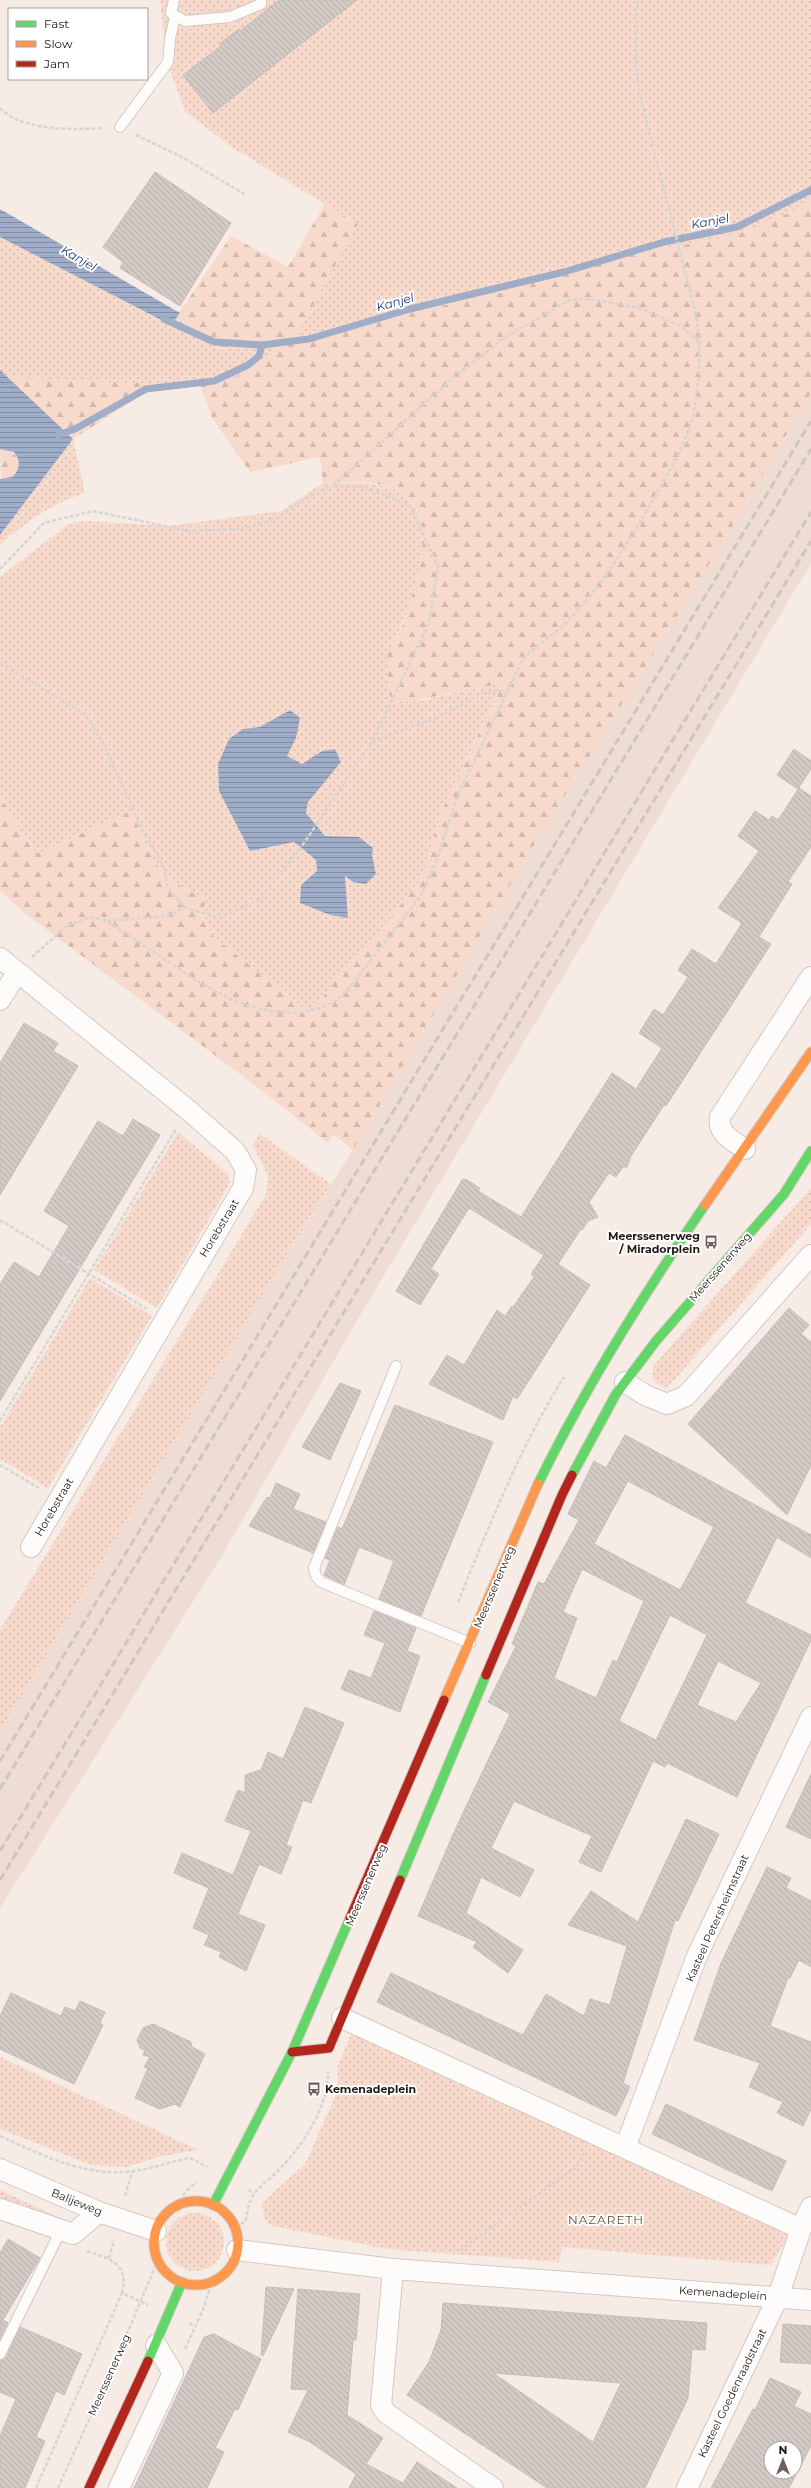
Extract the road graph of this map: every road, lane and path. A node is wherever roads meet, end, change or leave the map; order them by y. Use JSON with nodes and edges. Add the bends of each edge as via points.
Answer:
{"nodes":[{"id":1,"x":174,"y":0,"type":"edge"},
{"id":2,"x":261,"y":0,"type":"edge"},
{"id":3,"x":637,"y":0,"type":"edge"},
{"id":4,"x":175,"y":16,"type":"junction"},
{"id":5,"x":120,"y":127,"type":"dead end"},
{"id":6,"x":700,"y":343,"type":"junction"},
{"id":7,"x":333,"y":486,"type":"junction"},
{"id":8,"x":0,"y":569,"type":"edge"},
{"id":9,"x":0,"y":663,"type":"edge"},
{"id":10,"x":507,"y":690,"type":"junction"},
{"id":11,"x":372,"y":742,"type":"junction"},
{"id":12,"x":184,"y":907,"type":"junction"},
{"id":13,"x":107,"y":921,"type":"junction"},
{"id":14,"x":41,"y":947,"type":"dead end"},
{"id":15,"x":0,"y":958,"type":"edge"},
{"id":16,"x":17,"y":973,"type":"junction"},
{"id":17,"x":811,"y":977,"type":"edge"},
{"id":18,"x":0,"y":1000,"type":"edge"},
{"id":19,"x":811,"y":1052,"type":"edge"},
{"id":20,"x":188,"y":1109,"type":"junction"},
{"id":21,"x":745,"y":1149,"type":"junction"},
{"id":22,"x":810,"y":1156,"type":"edge"},
{"id":23,"x":0,"y":1220,"type":"edge"},
{"id":24,"x":811,"y":1255,"type":"edge"},
{"id":25,"x":89,"y":1274,"type":"junction"},
{"id":26,"x":165,"y":1320,"type":"junction"},
{"id":27,"x":396,"y":1366,"type":"dead end"},
{"id":28,"x":625,"y":1382,"type":"junction"},
{"id":29,"x":0,"y":1421,"type":"edge"},
{"id":30,"x":0,"y":1465,"type":"edge"},
{"id":31,"x":59,"y":1500,"type":"junction"},
{"id":32,"x":32,"y":1547,"type":"dead end"},
{"id":33,"x":470,"y":1643,"type":"junction"},
{"id":34,"x":811,"y":1717,"type":"edge"},
{"id":35,"x":342,"y":2018,"type":"junction"},
{"id":36,"x":328,"y":2048,"type":"junction"},
{"id":37,"x":292,"y":2052,"type":"junction"},
{"id":38,"x":594,"y":2133,"type":"junction"},
{"id":39,"x":0,"y":2136,"type":"edge"},
{"id":40,"x":625,"y":2148,"type":"junction"},
{"id":41,"x":0,"y":2169,"type":"edge"},
{"id":42,"x":227,"y":2178,"type":"junction"},
{"id":43,"x":254,"y":2193,"type":"junction"},
{"id":44,"x":213,"y":2205,"type":"junction"},
{"id":45,"x":811,"y":2206,"type":"edge"},
{"id":46,"x":0,"y":2208,"type":"edge"},
{"id":47,"x":99,"y":2212,"type":"junction"},
{"id":48,"x":235,"y":2226,"type":"junction"},
{"id":49,"x":801,"y":2229,"type":"junction"},
{"id":50,"x":61,"y":2230,"type":"junction"},
{"id":51,"x":156,"y":2232,"type":"junction"},
{"id":52,"x":237,"y":2250,"type":"junction"},
{"id":53,"x":158,"y":2260,"type":"junction"},
{"id":54,"x":393,"y":2269,"type":"junction"},
{"id":55,"x":430,"y":2272,"type":"junction"},
{"id":56,"x":182,"y":2282,"type":"junction"},
{"id":57,"x":212,"y":2282,"type":"junction"},
{"id":58,"x":122,"y":2293,"type":"junction"},
{"id":59,"x":778,"y":2297,"type":"junction"},
{"id":60,"x":811,"y":2300,"type":"edge"},
{"id":61,"x":141,"y":2302,"type":"junction"},
{"id":62,"x":169,"y":2314,"type":"junction"},
{"id":63,"x":196,"y":2326,"type":"junction"},
{"id":64,"x":156,"y":2345,"type":"junction"},
{"id":65,"x":0,"y":2354,"type":"edge"},
{"id":66,"x":173,"y":2373,"type":"junction"},
{"id":67,"x":36,"y":2488,"type":"edge"},
{"id":68,"x":58,"y":2488,"type":"edge"},
{"id":69,"x":89,"y":2488,"type":"edge"},
{"id":70,"x":119,"y":2488,"type":"edge"},
{"id":71,"x":493,"y":2488,"type":"edge"},
{"id":72,"x":686,"y":2488,"type":"edge"}],
"edges":[{"from":1,"to":4,"type":"lane","via":[[171,13]]},
{"from":2,"to":4,"type":"lane","via":[[261,4],[230,17],[185,21]]},
{"from":3,"to":6,"type":"path","via":[[636,61],[639,92],[684,261]]},
{"from":4,"to":5,"type":"lane","via":[[168,62]]},
{"from":6,"to":7,"type":"path","via":[[679,325],[640,308],[590,298],[570,300],[504,338],[453,378]]},
{"from":6,"to":10,"type":"path","via":[[693,412],[677,458],[602,583],[568,622],[537,644],[523,659]]},
{"from":7,"to":8,"type":"path","via":[[297,504],[276,519],[241,529],[189,530],[93,511],[44,523]]},
{"from":7,"to":11,"type":"path","via":[[365,487],[410,506],[438,566],[429,623]]},
{"from":9,"to":12,"type":"path","via":[[84,714],[103,742],[142,829],[163,864],[168,888]]},
{"from":10,"to":11,"type":"path","via":[[483,693],[435,718]]},
{"from":10,"to":13,"type":"path","via":[[457,797],[438,860],[420,897],[348,990],[324,1007],[312,1012],[284,1012],[249,1006],[228,998],[179,970],[149,947]]},
{"from":11,"to":12,"type":"path","via":[[300,849],[259,900],[220,918]]},
{"from":12,"to":13,"type":"path","via":[[168,916]]},
{"from":13,"to":14,"type":"path","via":[[91,917],[68,925]]},
{"from":15,"to":16,"type":"street","name":"Horebstraat"},
{"from":16,"to":18,"type":"street"},
{"from":16,"to":20,"type":"street","name":"Horebstraat"},
{"from":17,"to":21,"type":"street","via":[[720,1117],[719,1124],[724,1134]]},
{"from":19,"to":21,"type":"street","name":"Meerssenerweg"},
{"from":20,"to":25,"type":"path"},
{"from":20,"to":26,"type":"street","name":"Horebstraat","via":[[235,1151],[246,1170],[246,1179]]},
{"from":21,"to":33,"type":"street","name":"Meerssenerweg","via":[[644,1296],[564,1429],[533,1494]]},
{"from":22,"to":28,"type":"street","name":"Meerssenerweg","via":[[784,1194],[661,1335]]},
{"from":23,"to":25,"type":"path"},
{"from":24,"to":28,"type":"street","via":[[686,1396],[667,1404],[656,1402]]},
{"from":25,"to":26,"type":"path"},
{"from":25,"to":29,"type":"path"},
{"from":26,"to":31,"type":"street","name":"Horebstraat"},
{"from":27,"to":33,"type":"lane","via":[[314,1568],[316,1576],[321,1582]]},
{"from":28,"to":35,"type":"street","name":"Meerssenerweg","via":[[608,1407],[562,1495]]},
{"from":30,"to":31,"type":"path"},
{"from":31,"to":32,"type":"street","name":"Horebstraat"},
{"from":33,"to":37,"type":"street","name":"Meerssenerweg"},
{"from":34,"to":40,"type":"street","name":"Kasteel Petersheimstraat","via":[[697,1956]]},
{"from":35,"to":36,"type":"street","name":"Meerssenerweg"},
{"from":35,"to":38,"type":"street"},
{"from":36,"to":37,"type":"street"},
{"from":36,"to":43,"type":"path","via":[[328,2082],[316,2116],[294,2154]]},
{"from":37,"to":42,"type":"street","name":"Meerssenerweg"},
{"from":38,"to":40,"type":"street"},
{"from":38,"to":55,"type":"path","via":[[576,2168]]},
{"from":39,"to":42,"type":"path","via":[[54,2160],[96,2171],[132,2172],[190,2158]]},
{"from":40,"to":49,"type":"street"},
{"from":41,"to":47,"type":"street","name":"Balijeweg"},
{"from":42,"to":43,"type":"path"},
{"from":42,"to":44,"type":"street","name":"Meerssenerweg"},
{"from":43,"to":48,"type":"path","via":[[246,2222]]},
{"from":44,"to":48,"type":"street","via":[[230,2218]]},
{"from":44,"to":51,"type":"street","via":[[195,2201],[177,2206],[164,2216]]},
{"from":45,"to":49,"type":"street","name":"Kemenadeplein"},
{"from":46,"to":50,"type":"street"},
{"from":47,"to":50,"type":"street","via":[[72,2234]]},
{"from":47,"to":51,"type":"street","name":"Balijeweg"},
{"from":48,"to":52,"type":"street"},
{"from":49,"to":59,"type":"street","name":"Kemenadeplein"},
{"from":50,"to":58,"type":"path","via":[[68,2244],[109,2258],[121,2268],[124,2281]]},
{"from":50,"to":65,"type":"lane"},
{"from":51,"to":53,"type":"street","via":[[154,2242]]},
{"from":52,"to":54,"type":"street","name":"Kemenadeplein"},
{"from":52,"to":57,"type":"street","via":[[230,2267]]},
{"from":53,"to":56,"type":"street","via":[[168,2274]]},
{"from":53,"to":61,"type":"path","name":"Meerssenerweg"},
{"from":54,"to":55,"type":"street","name":"Kemenadeplein"},
{"from":54,"to":71,"type":"street","via":[[381,2405],[386,2413]]},
{"from":55,"to":59,"type":"street","name":"Kemenadeplein"},
{"from":56,"to":57,"type":"street","via":[[192,2285]]},
{"from":56,"to":62,"type":"street"},
{"from":57,"to":63,"type":"path"},
{"from":58,"to":61,"type":"path"},
{"from":58,"to":67,"type":"path"},
{"from":59,"to":60,"type":"street"},
{"from":59,"to":72,"type":"street","name":"Kasteel Goedenraadstraat"},
{"from":61,"to":62,"type":"path"},
{"from":61,"to":68,"type":"path","name":"Meerssenerweg"},
{"from":62,"to":63,"type":"path"},
{"from":62,"to":64,"type":"street"},
{"from":63,"to":66,"type":"path"},
{"from":64,"to":66,"type":"street"},
{"from":64,"to":69,"type":"street"},
{"from":66,"to":70,"type":"street"}]}
